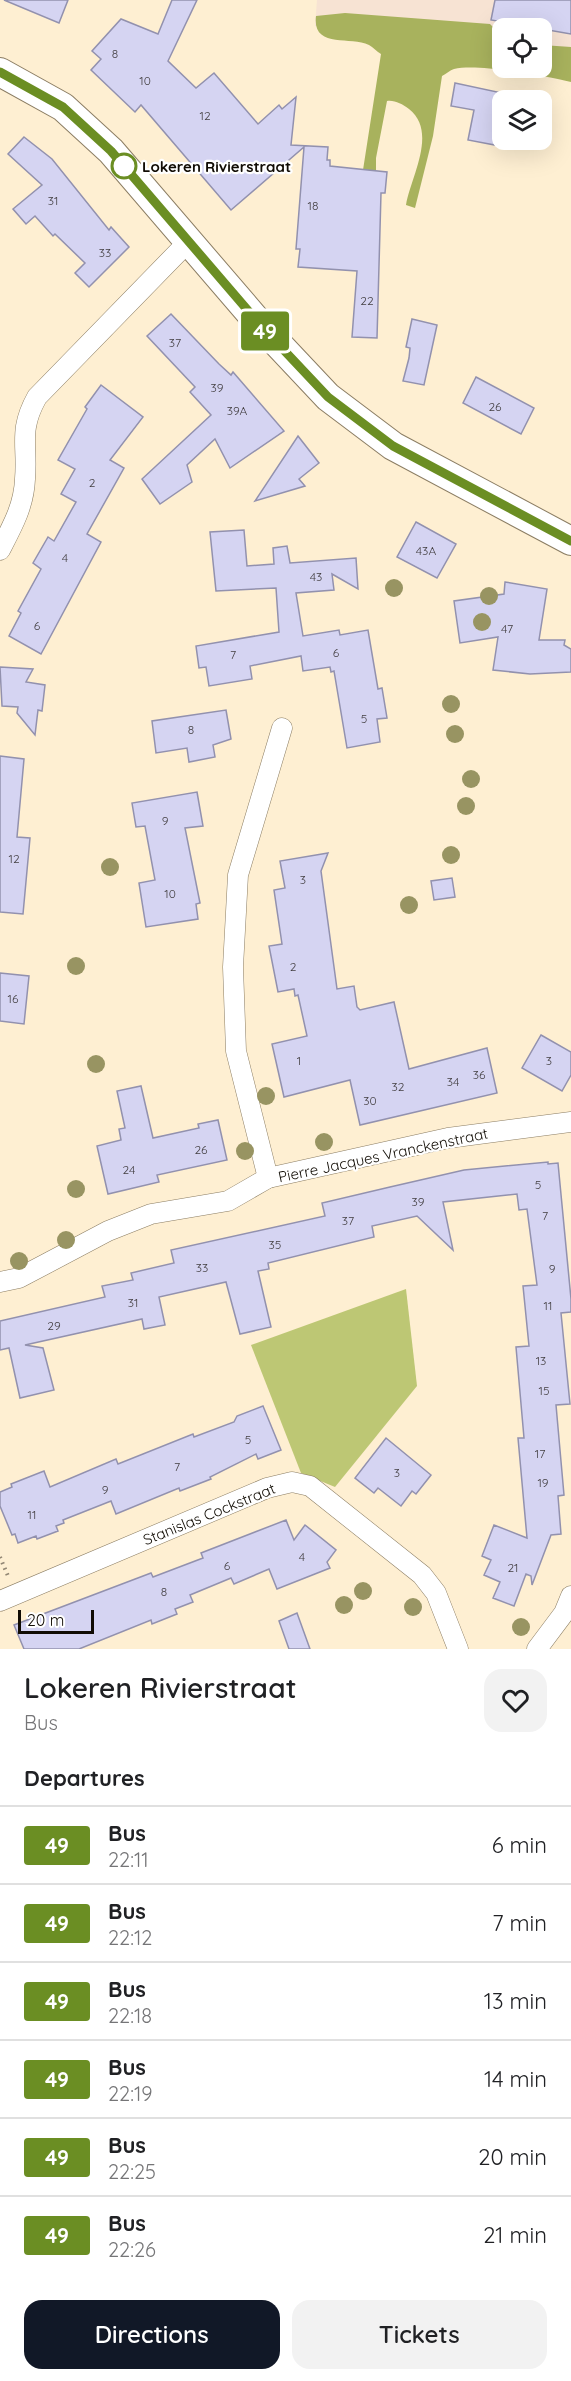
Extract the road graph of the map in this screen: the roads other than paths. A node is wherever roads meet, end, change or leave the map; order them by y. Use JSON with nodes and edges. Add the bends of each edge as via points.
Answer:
{"nodes":[{"id":1,"x":0,"y":72,"type":"edge"},
{"id":2,"x":188,"y":242,"type":"junction"},
{"id":3,"x":571,"y":541,"type":"edge"},
{"id":4,"x":0,"y":550,"type":"edge"},
{"id":5,"x":282,"y":728,"type":"dead end"},
{"id":6,"x":571,"y":1122,"type":"edge"},
{"id":7,"x":268,"y":1178,"type":"junction"},
{"id":8,"x":0,"y":1282,"type":"edge"},
{"id":9,"x":571,"y":1596,"type":"edge"},
{"id":10,"x":0,"y":1601,"type":"edge"},
{"id":11,"x":458,"y":1649,"type":"edge"},
{"id":12,"x":537,"y":1649,"type":"edge"}],
"edges":[{"from":1,"to":2,"type":"street","via":[[41,93],[79,120],[111,151]]},
{"from":2,"to":3,"type":"street","via":[[328,397],[393,446]]},
{"from":2,"to":4,"type":"street","via":[[37,398],[27,416],[22,501]]},
{"from":5,"to":7,"type":"street","via":[[238,875],[233,967],[236,1051]]},
{"from":6,"to":7,"type":"street","name":"Pierre Jacques Vranckenstraat","via":[[448,1138]]},
{"from":7,"to":8,"type":"street","name":"Pierre Jacques Vranckenstraat","via":[[228,1201],[151,1214],[108,1231],[19,1278]]},
{"from":9,"to":12,"type":"street"},
{"from":10,"to":11,"type":"street","name":"Stanislas Cockstraat","via":[[267,1488],[292,1482],[310,1486],[422,1575],[436,1593]]}]}
